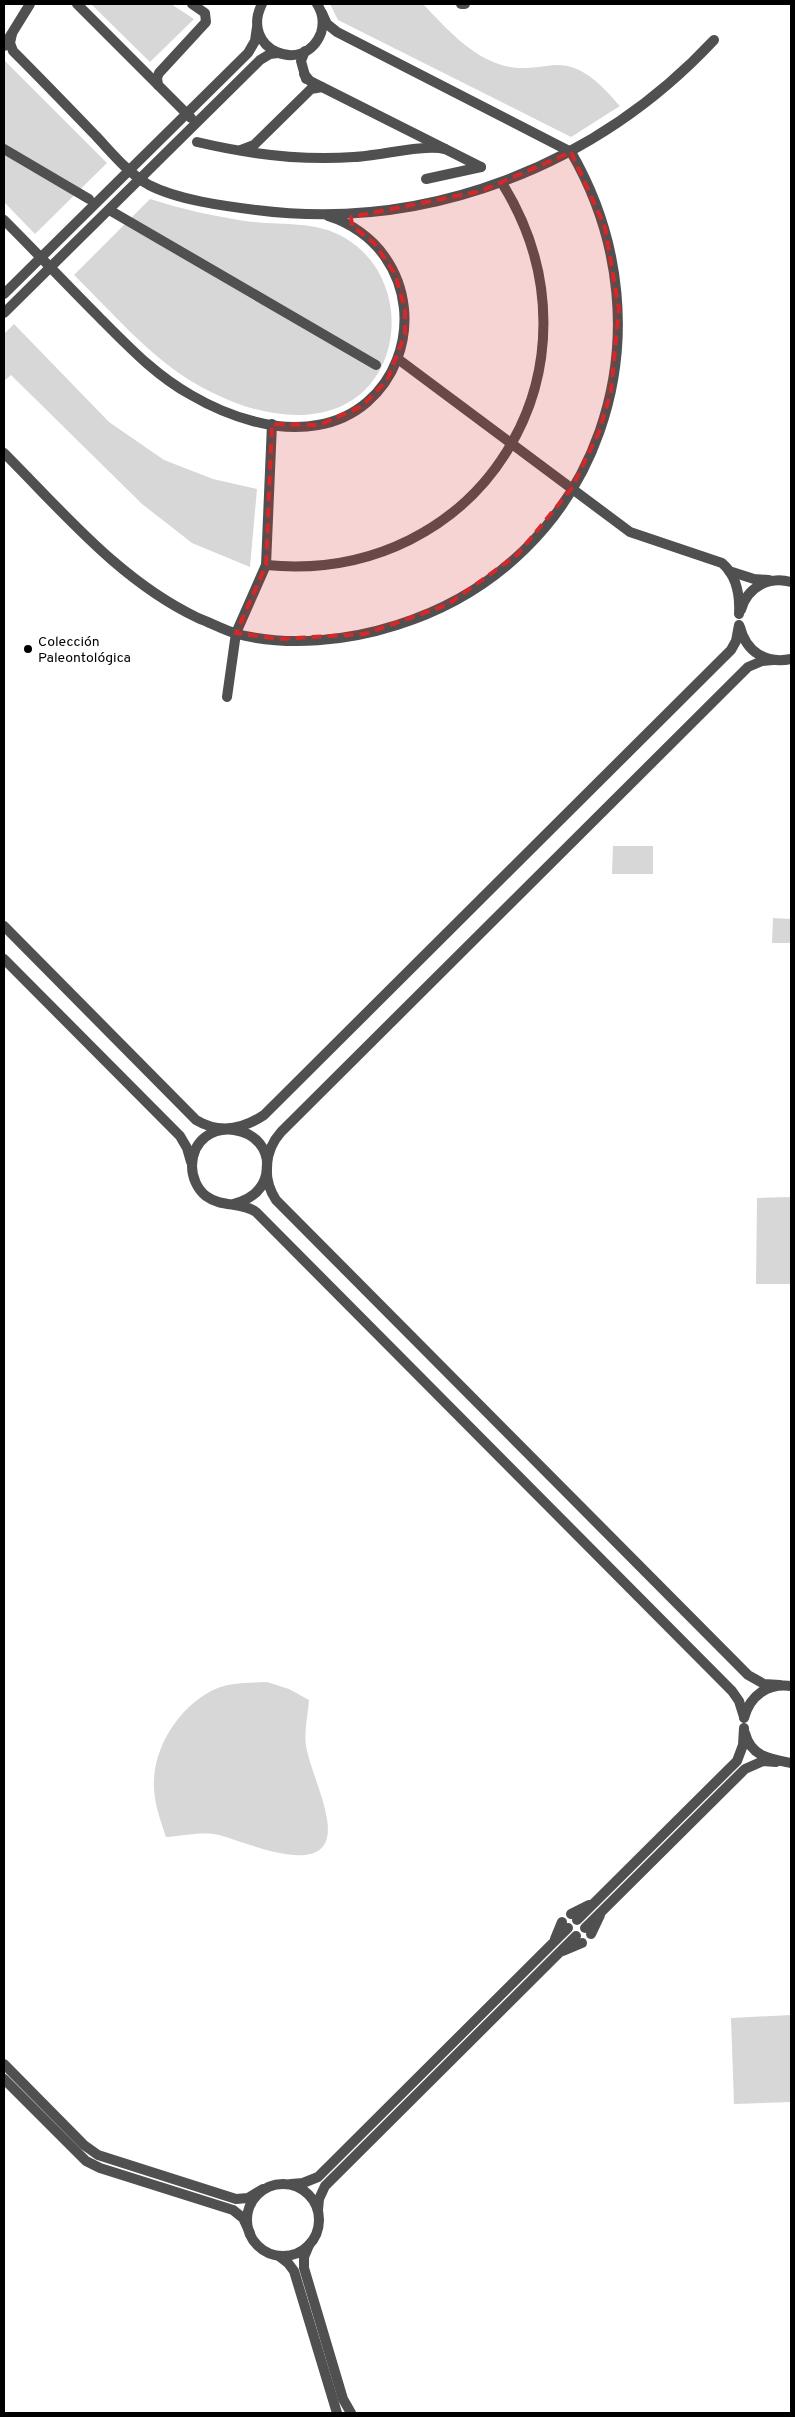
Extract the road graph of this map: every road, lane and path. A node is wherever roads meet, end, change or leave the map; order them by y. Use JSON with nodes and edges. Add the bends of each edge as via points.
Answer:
{"nodes":[{"id":1,"x":30,"y":4,"type":"edge"},
{"id":2,"x":77,"y":4,"type":"edge"},
{"id":3,"x":192,"y":4,"type":"edge"},
{"id":4,"x":260,"y":6,"type":"edge"},
{"id":5,"x":319,"y":7,"type":"edge"},
{"id":6,"x":257,"y":28,"type":"junction"},
{"id":7,"x":342,"y":34,"type":"junction"},
{"id":8,"x":714,"y":40,"type":"dead end"},
{"id":9,"x":317,"y":41,"type":"junction"},
{"id":10,"x":7,"y":48,"type":"edge"},
{"id":11,"x":305,"y":51,"type":"junction"},
{"id":12,"x":282,"y":54,"type":"junction"},
{"id":13,"x":303,"y":69,"type":"junction"},
{"id":14,"x":144,"y":71,"type":"junction"},
{"id":15,"x":160,"y":71,"type":"junction"},
{"id":16,"x":158,"y":85,"type":"junction"},
{"id":17,"x":323,"y":87,"type":"junction"},
{"id":18,"x":305,"y":95,"type":"junction"},
{"id":19,"x":187,"y":114,"type":"junction"},
{"id":20,"x":197,"y":124,"type":"junction"},
{"id":21,"x":419,"y":136,"type":"junction"},
{"id":22,"x":197,"y":142,"type":"dead end"},
{"id":23,"x":257,"y":142,"type":"junction"},
{"id":24,"x":4,"y":149,"type":"edge"},
{"id":25,"x":445,"y":149,"type":"junction"},
{"id":26,"x":237,"y":150,"type":"junction"},
{"id":27,"x":416,"y":150,"type":"junction"},
{"id":28,"x":570,"y":152,"type":"junction"},
{"id":29,"x":260,"y":154,"type":"junction"},
{"id":30,"x":457,"y":155,"type":"junction"},
{"id":31,"x":130,"y":171,"type":"junction"},
{"id":32,"x":453,"y":174,"type":"junction"},
{"id":33,"x":426,"y":179,"type":"dead end"},
{"id":34,"x":141,"y":180,"type":"junction"},
{"id":35,"x":502,"y":183,"type":"junction"},
{"id":36,"x":89,"y":199,"type":"dead end"},
{"id":37,"x":111,"y":211,"type":"dead end"},
{"id":38,"x":356,"y":213,"type":"junction"},
{"id":39,"x":320,"y":214,"type":"junction"},
{"id":40,"x":4,"y":220,"type":"edge"},
{"id":41,"x":354,"y":228,"type":"junction"},
{"id":42,"x":42,"y":258,"type":"junction"},
{"id":43,"x":51,"y":268,"type":"junction"},
{"id":44,"x":4,"y":294,"type":"edge"},
{"id":45,"x":4,"y":313,"type":"edge"},
{"id":46,"x":398,"y":359,"type":"junction"},
{"id":47,"x":376,"y":364,"type":"dead end"},
{"id":48,"x":272,"y":424,"type":"junction"},
{"id":49,"x":511,"y":444,"type":"junction"},
{"id":50,"x":4,"y":453,"type":"edge"},
{"id":51,"x":572,"y":488,"type":"junction"},
{"id":52,"x":266,"y":565,"type":"junction"},
{"id":53,"x":729,"y":571,"type":"junction"},
{"id":54,"x":786,"y":580,"type":"edge"},
{"id":55,"x":739,"y":614,"type":"junction"},
{"id":56,"x":739,"y":625,"type":"junction"},
{"id":57,"x":236,"y":633,"type":"junction"},
{"id":58,"x":791,"y":659,"type":"edge"},
{"id":59,"x":773,"y":660,"type":"junction"},
{"id":60,"x":227,"y":697,"type":"dead end"},
{"id":61,"x":4,"y":926,"type":"edge"},
{"id":62,"x":4,"y":959,"type":"edge"},
{"id":63,"x":228,"y":1129,"type":"junction"},
{"id":64,"x":267,"y":1167,"type":"junction"},
{"id":65,"x":192,"y":1171,"type":"junction"},
{"id":66,"x":234,"y":1204,"type":"junction"},
{"id":67,"x":788,"y":1686,"type":"edge"},
{"id":68,"x":744,"y":1723,"type":"junction"},
{"id":69,"x":786,"y":1762,"type":"edge"},
{"id":70,"x":574,"y":1917,"type":"dead end"},
{"id":71,"x":565,"y":1925,"type":"dead end"},
{"id":72,"x":588,"y":1931,"type":"dead end"},
{"id":73,"x":579,"y":1940,"type":"dead end"},
{"id":74,"x":4,"y":2064,"type":"edge"},
{"id":75,"x":4,"y":2079,"type":"edge"},
{"id":76,"x":72,"y":2140,"type":"junction"},
{"id":77,"x":292,"y":2184,"type":"junction"},
{"id":78,"x":263,"y":2190,"type":"junction"},
{"id":79,"x":318,"y":2210,"type":"junction"},
{"id":80,"x":250,"y":2233,"type":"junction"},
{"id":81,"x":310,"y":2244,"type":"junction"},
{"id":82,"x":278,"y":2255,"type":"junction"},
{"id":83,"x":337,"y":2413,"type":"edge"},
{"id":84,"x":351,"y":2413,"type":"edge"}],
"edges":[{"from":1,"to":10,"type":"street"},
{"from":2,"to":14,"type":"street"},
{"from":3,"to":15,"type":"street","via":[[205,13],[206,22]]},
{"from":4,"to":6,"type":"street"},
{"from":5,"to":7,"type":"street","via":[[327,24]]},
{"from":5,"to":9,"type":"street","via":[[322,28]]},
{"from":6,"to":12,"type":"street","via":[[264,43]]},
{"from":6,"to":19,"type":"street","via":[[251,49]]},
{"from":7,"to":9,"type":"street","via":[[328,34]]},
{"from":7,"to":28,"type":"street"},
{"from":8,"to":28,"type":"street","via":[[649,101]]},
{"from":9,"to":11,"type":"street"},
{"from":10,"to":31,"type":"street"},
{"from":11,"to":12,"type":"street"},
{"from":11,"to":13,"type":"street"},
{"from":12,"to":13,"type":"street","via":[[294,57]]},
{"from":12,"to":20,"type":"street","via":[[270,54],[260,60]]},
{"from":13,"to":17,"type":"street","via":[[308,80]]},
{"from":13,"to":18,"type":"street","via":[[307,84]]},
{"from":14,"to":15,"type":"street","via":[[152,74]]},
{"from":14,"to":16,"type":"street"},
{"from":15,"to":16,"type":"street"},
{"from":16,"to":19,"type":"street"},
{"from":17,"to":18,"type":"street","via":[[314,87]]},
{"from":17,"to":21,"type":"street"},
{"from":18,"to":23,"type":"street"},
{"from":19,"to":20,"type":"street"},
{"from":19,"to":31,"type":"street"},
{"from":20,"to":34,"type":"street"},
{"from":21,"to":25,"type":"street"},
{"from":21,"to":27,"type":"street","via":[[422,144]]},
{"from":22,"to":26,"type":"street"},
{"from":23,"to":26,"type":"street","via":[[247,149]]},
{"from":23,"to":29,"type":"street","via":[[255,148]]},
{"from":24,"to":36,"type":"street"},
{"from":25,"to":27,"type":"street"},
{"from":25,"to":30,"type":"street"},
{"from":26,"to":29,"type":"street"},
{"from":27,"to":29,"type":"street","via":[[345,158]]},
{"from":28,"to":35,"type":"street"},
{"from":28,"to":51,"type":"street","via":[[590,188],[607,234],[617,288],[619,330],[615,372],[606,412],[592,451]]},
{"from":30,"to":32,"type":"street","via":[[461,164]]},
{"from":30,"to":32,"type":"street","via":[[482,168]]},
{"from":31,"to":34,"type":"street"},
{"from":31,"to":42,"type":"street"},
{"from":32,"to":33,"type":"street"},
{"from":34,"to":39,"type":"street","via":[[170,192],[218,204],[271,212]]},
{"from":34,"to":43,"type":"street"},
{"from":35,"to":38,"type":"street","via":[[436,203]]},
{"from":35,"to":49,"type":"street","via":[[534,249],[544,312],[538,376]]},
{"from":37,"to":47,"type":"street"},
{"from":38,"to":39,"type":"street"},
{"from":38,"to":41,"type":"street","via":[[350,220]]},
{"from":39,"to":41,"type":"street"},
{"from":40,"to":42,"type":"street"},
{"from":41,"to":46,"type":"street","via":[[382,252],[400,285],[406,322]]},
{"from":42,"to":43,"type":"street"},
{"from":42,"to":44,"type":"street"},
{"from":43,"to":45,"type":"street"},
{"from":43,"to":48,"type":"street","via":[[135,353],[176,386],[219,409]]},
{"from":46,"to":48,"type":"street","via":[[380,390],[347,415],[307,427]]},
{"from":46,"to":49,"type":"street"},
{"from":48,"to":52,"type":"street"},
{"from":49,"to":51,"type":"street"},
{"from":49,"to":52,"type":"street","via":[[491,474],[466,500],[407,542],[338,564]]},
{"from":50,"to":57,"type":"street","via":[[131,577],[180,609]]},
{"from":51,"to":53,"type":"street","via":[[630,532],[714,559]]},
{"from":51,"to":57,"type":"street","via":[[547,524],[518,555],[466,595],[427,614],[386,629],[344,638],[279,640]]},
{"from":52,"to":57,"type":"street"},
{"from":53,"to":54,"type":"street","via":[[754,579]]},
{"from":53,"to":55,"type":"street","via":[[738,592]]},
{"from":54,"to":55,"type":"street","via":[[766,582],[748,594]]},
{"from":55,"to":56,"type":"street"},
{"from":56,"to":59,"type":"street","via":[[754,652]]},
{"from":56,"to":63,"type":"street","via":[[731,650],[271,1108],[253,1122]]},
{"from":57,"to":60,"type":"street"},
{"from":58,"to":59,"type":"street"},
{"from":59,"to":64,"type":"street","via":[[748,667],[280,1132],[271,1146]]},
{"from":61,"to":63,"type":"street","via":[[196,1120]]},
{"from":62,"to":65,"type":"street","via":[[180,1136],[189,1153]]},
{"from":63,"to":64,"type":"street","via":[[247,1133],[256,1139],[266,1157]]},
{"from":63,"to":65,"type":"street","via":[[213,1133],[201,1142],[194,1156]]},
{"from":64,"to":66,"type":"street","via":[[257,1192]]},
{"from":64,"to":67,"type":"street","via":[[271,1192],[283,1207],[748,1675],[764,1684]]},
{"from":65,"to":66,"type":"street","via":[[199,1189],[206,1196],[224,1204]]},
{"from":66,"to":68,"type":"street","via":[[252,1209],[732,1691]]},
{"from":67,"to":68,"type":"street","via":[[761,1692],[750,1703]]},
{"from":68,"to":69,"type":"street","via":[[749,1742],[758,1754]]},
{"from":68,"to":70,"type":"street","via":[[743,1745],[737,1761],[596,1900]]},
{"from":69,"to":72,"type":"street","via":[[763,1762],[745,1769],[604,1908]]},
{"from":71,"to":77,"type":"street","via":[[552,1944],[318,2177]]},
{"from":73,"to":79,"type":"street","via":[[560,1952],[326,2186],[319,2199]]},
{"from":74,"to":76,"type":"street"},
{"from":75,"to":76,"type":"street"},
{"from":76,"to":78,"type":"street","via":[[103,2157],[236,2199],[248,2198]]},
{"from":76,"to":80,"type":"street","via":[[81,2157],[95,2166],[233,2210],[243,2218]]},
{"from":77,"to":78,"type":"street","via":[[282,2183]]},
{"from":77,"to":79,"type":"street","via":[[308,2194]]},
{"from":78,"to":80,"type":"street","via":[[251,2204],[248,2214]]},
{"from":79,"to":81,"type":"street","via":[[318,2229]]},
{"from":80,"to":82,"type":"street","via":[[261,2248]]},
{"from":81,"to":82,"type":"street","via":[[296,2254]]},
{"from":81,"to":84,"type":"street","via":[[304,2257],[304,2268],[343,2399]]},
{"from":82,"to":83,"type":"street","via":[[294,2271]]}]}
